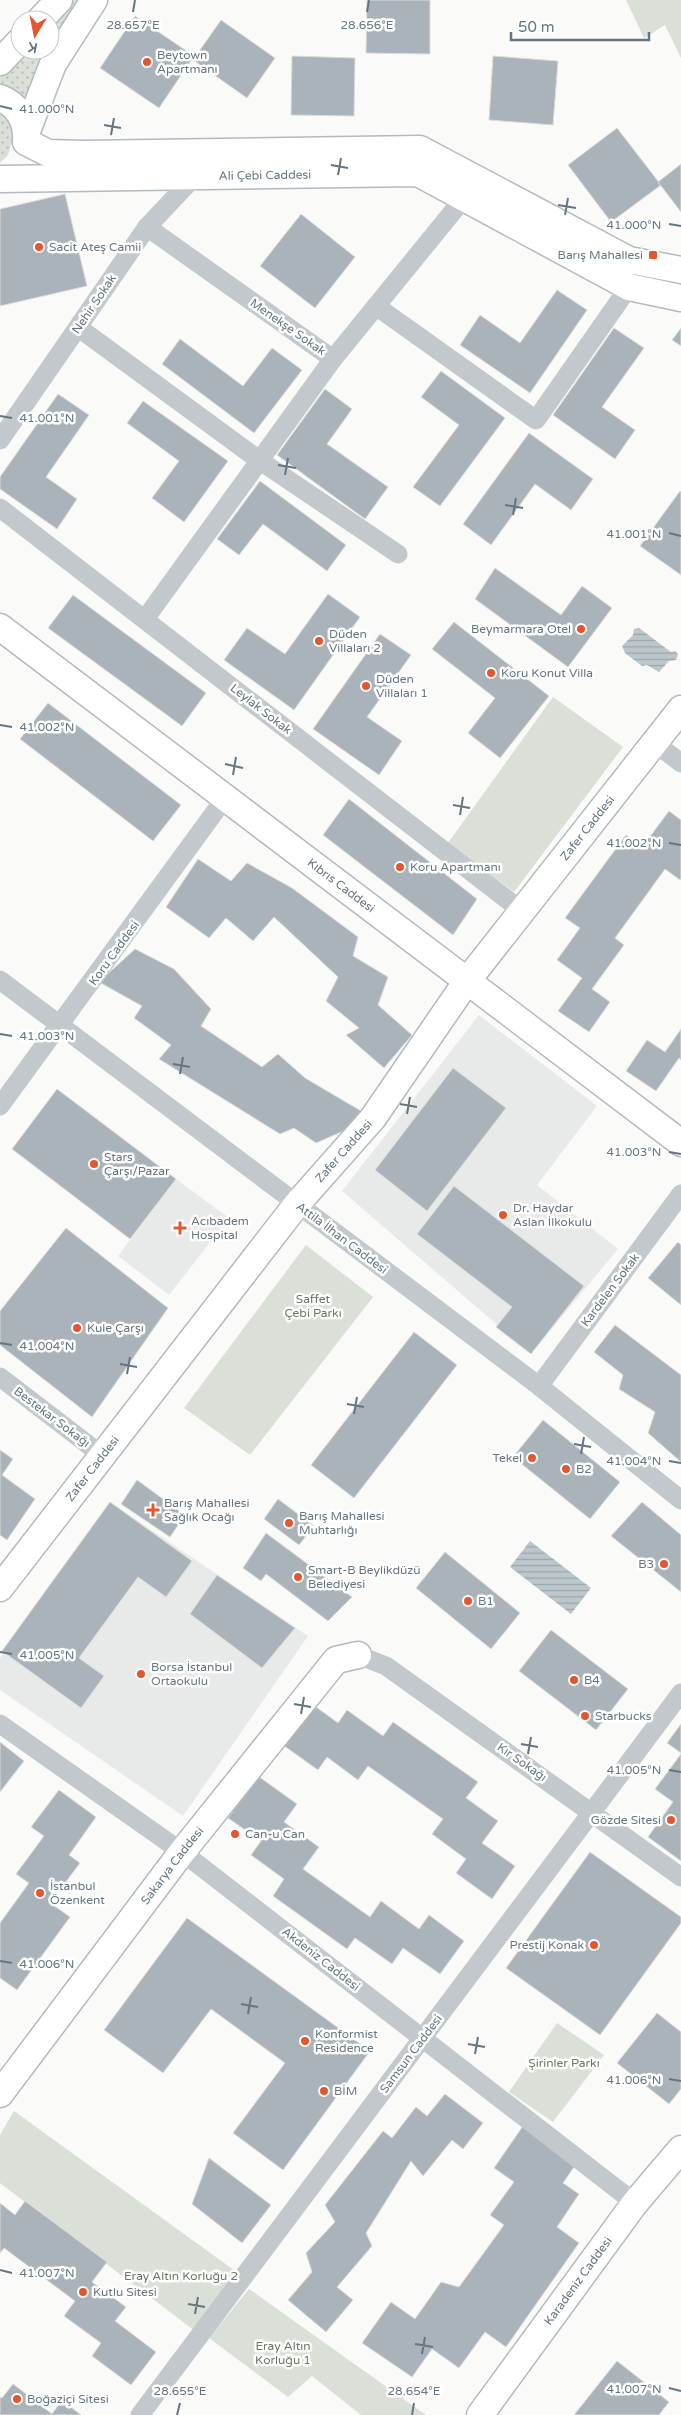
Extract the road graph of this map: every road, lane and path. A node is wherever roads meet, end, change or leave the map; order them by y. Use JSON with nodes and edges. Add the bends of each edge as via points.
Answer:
{"nodes":[{"id":1,"x":59,"y":0,"type":"edge"},
{"id":2,"x":94,"y":0,"type":"edge"},
{"id":3,"x":50,"y":10,"type":"edge"},
{"id":4,"x":10,"y":52,"type":"edge"},
{"id":5,"x":0,"y":62,"type":"edge"},
{"id":6,"x":0,"y":98,"type":"edge"},
{"id":7,"x":28,"y":130,"type":"junction"},
{"id":8,"x":196,"y":175,"type":"junction"},
{"id":9,"x":0,"y":179,"type":"edge"},
{"id":10,"x":464,"y":198,"type":"junction"},
{"id":11,"x":147,"y":227,"type":"junction"},
{"id":12,"x":681,"y":270,"type":"edge"},
{"id":13,"x":629,"y":287,"type":"junction"},
{"id":14,"x":681,"y":298,"type":"edge"},
{"id":15,"x":376,"y":306,"type":"junction"},
{"id":16,"x":79,"y":328,"type":"junction"},
{"id":17,"x":334,"y":359,"type":"junction"},
{"id":18,"x":0,"y":440,"type":"edge"},
{"id":19,"x":259,"y":460,"type":"junction"},
{"id":20,"x":0,"y":508,"type":"edge"},
{"id":21,"x":398,"y":554,"type":"dead end"},
{"id":22,"x":145,"y":620,"type":"junction"},
{"id":23,"x":2,"y":633,"type":"edge"},
{"id":24,"x":681,"y":709,"type":"edge"},
{"id":25,"x":655,"y":743,"type":"junction"},
{"id":26,"x":681,"y":763,"type":"edge"},
{"id":27,"x":225,"y":798,"type":"junction"},
{"id":28,"x":522,"y":911,"type":"junction"},
{"id":29,"x":0,"y":980,"type":"edge"},
{"id":30,"x":467,"y":981,"type":"junction"},
{"id":31,"x":60,"y":1026,"type":"junction"},
{"id":32,"x":0,"y":1106,"type":"edge"},
{"id":33,"x":681,"y":1143,"type":"edge"},
{"id":34,"x":681,"y":1194,"type":"edge"},
{"id":35,"x":297,"y":1204,"type":"junction"},
{"id":36,"x":0,"y":1377,"type":"edge"},
{"id":37,"x":539,"y":1386,"type":"junction"},
{"id":38,"x":103,"y":1456,"type":"junction"},
{"id":39,"x":681,"y":1500,"type":"edge"},
{"id":40,"x":0,"y":1588,"type":"edge"},
{"id":41,"x":358,"y":1655,"type":"joint"},
{"id":42,"x":681,"y":1693,"type":"edge"},
{"id":43,"x":0,"y":1724,"type":"edge"},
{"id":44,"x":593,"y":1812,"type":"junction"},
{"id":45,"x":182,"y":1852,"type":"junction"},
{"id":46,"x":681,"y":1877,"type":"edge"},
{"id":47,"x":423,"y":2038,"type":"junction"},
{"id":48,"x":0,"y":2094,"type":"edge"},
{"id":49,"x":681,"y":2149,"type":"edge"},
{"id":50,"x":635,"y":2203,"type":"junction"},
{"id":51,"x":140,"y":2415,"type":"edge"},
{"id":52,"x":480,"y":2415,"type":"edge"}],
"edges":[{"from":1,"to":3,"type":"main road"},
{"from":2,"to":7,"type":"main road","via":[[53,64]]},
{"from":4,"to":5,"type":"main road"},
{"from":6,"to":7,"type":"main road","via":[[15,108]]},
{"from":7,"to":9,"type":"main road","via":[[21,160]]},
{"from":7,"to":12,"type":"main road","name":"Ali Çebi Caddesi","via":[[48,154],[420,149],[629,260]]},
{"from":8,"to":9,"type":"main road","name":"Ali Çebi Caddesi"},
{"from":8,"to":10,"type":"main road","name":"Ali Çebi Caddesi","via":[[418,173]]},
{"from":8,"to":11,"type":"street","name":"Nehir Sokak"},
{"from":10,"to":13,"type":"main road","name":"Ali Çebi Caddesi"},
{"from":10,"to":15,"type":"street","name":"Menekşe Sokak"},
{"from":11,"to":16,"type":"street","name":"Nehir Sokak"},
{"from":11,"to":17,"type":"street","name":"Menekşe Sokak"},
{"from":13,"to":14,"type":"main road","name":"Ali Çebi Caddesi"},
{"from":13,"to":15,"type":"street","via":[[536,420]]},
{"from":15,"to":17,"type":"street","name":"Menekşe Sokak"},
{"from":16,"to":18,"type":"street","name":"Nehir Sokak"},
{"from":16,"to":19,"type":"street"},
{"from":17,"to":19,"type":"street"},
{"from":19,"to":21,"type":"street"},
{"from":19,"to":22,"type":"street"},
{"from":20,"to":22,"type":"street","name":"Leylak Sokak"},
{"from":22,"to":28,"type":"street","name":"Leylak Sokak"},
{"from":23,"to":27,"type":"main road","name":"Kıbrıs Caddesi"},
{"from":24,"to":25,"type":"main road","name":"Zafer Caddesi"},
{"from":25,"to":26,"type":"street"},
{"from":25,"to":28,"type":"main road","name":"Zafer Caddesi"},
{"from":27,"to":30,"type":"main road","name":"Kıbrıs Caddesi"},
{"from":27,"to":31,"type":"street","name":"Koru Caddesi"},
{"from":28,"to":30,"type":"main road","name":"Zafer Caddesi"},
{"from":29,"to":31,"type":"street","name":"Attila İlhan Caddesi"},
{"from":30,"to":33,"type":"main road","name":"Kıbrıs Caddesi"},
{"from":30,"to":35,"type":"main road","name":"Zafer Caddesi","via":[[373,1118]]},
{"from":31,"to":32,"type":"street","name":"Koru Caddesi"},
{"from":31,"to":35,"type":"street","name":"Attila İlhan Caddesi"},
{"from":34,"to":37,"type":"street","name":"Kardelen Sokak"},
{"from":35,"to":37,"type":"street","name":"Attila İlhan Caddesi"},
{"from":35,"to":38,"type":"main road","name":"Zafer Caddesi"},
{"from":36,"to":38,"type":"street","name":"Bestekar Sokağı"},
{"from":37,"to":39,"type":"street","name":"Attila İlhan Caddesi"},
{"from":38,"to":40,"type":"main road","name":"Zafer Caddesi"},
{"from":41,"to":44,"type":"street","name":"Kır Sokağı","via":[[386,1666]]},
{"from":41,"to":45,"type":"main road","name":"Sakarya Caddesi","via":[[336,1660]]},
{"from":42,"to":44,"type":"street","name":"Samsun Caddesi"},
{"from":43,"to":45,"type":"street","name":"Akdeniz Caddesi"},
{"from":44,"to":46,"type":"street","name":"Kır Sokağı"},
{"from":44,"to":47,"type":"street","name":"Samsun Caddesi"},
{"from":45,"to":47,"type":"street","name":"Akdeniz Caddesi"},
{"from":45,"to":48,"type":"main road","name":"Sakarya Caddesi"},
{"from":47,"to":50,"type":"street","name":"Akdeniz Caddesi"},
{"from":47,"to":51,"type":"street","name":"Samsun Caddesi"},
{"from":49,"to":50,"type":"main road","name":"Karadeniz Caddesi"},
{"from":50,"to":52,"type":"main road","name":"Karadeniz Caddesi"}]}
